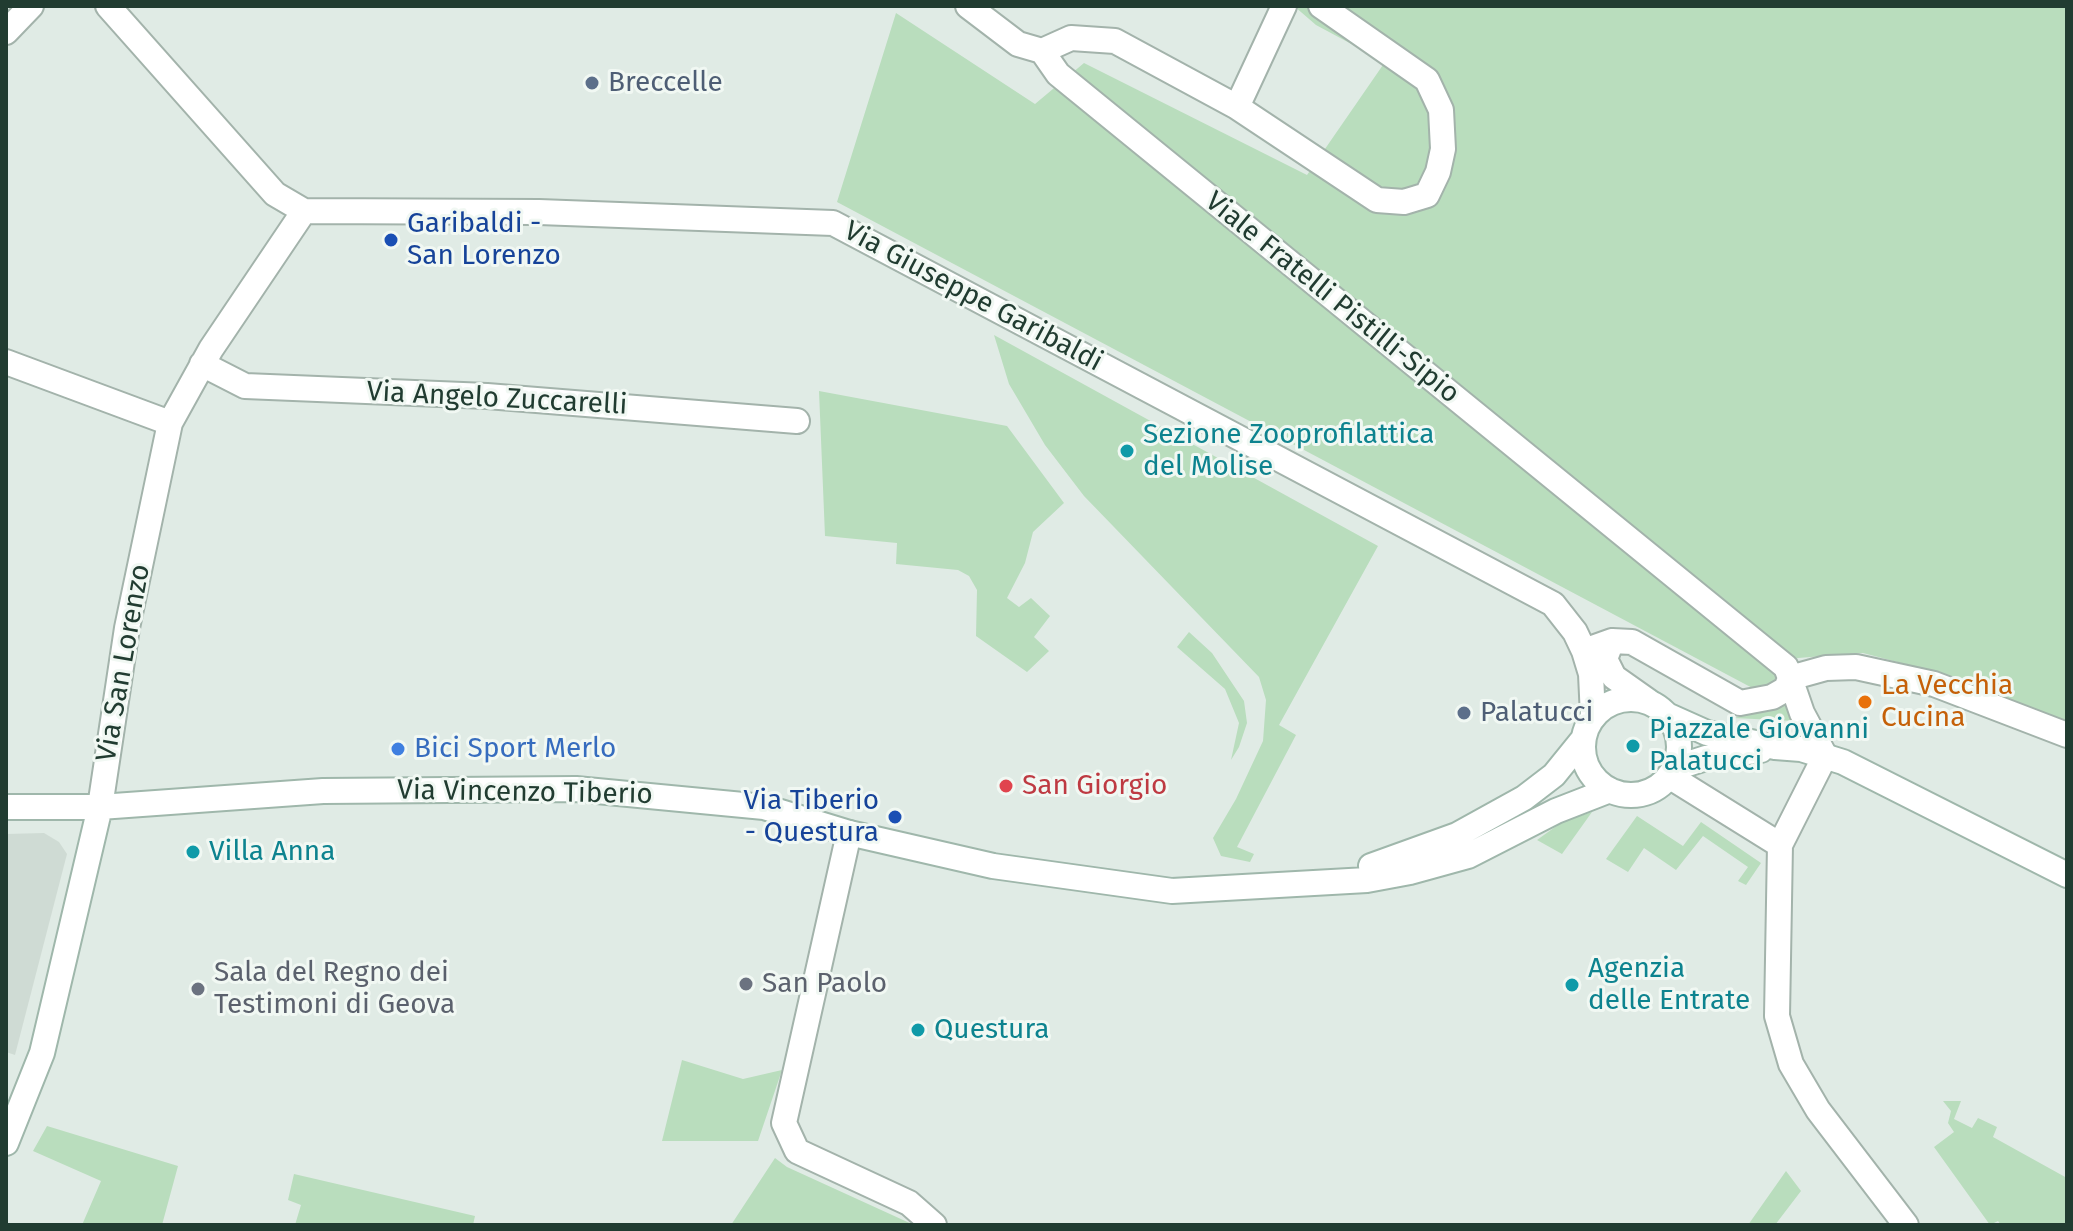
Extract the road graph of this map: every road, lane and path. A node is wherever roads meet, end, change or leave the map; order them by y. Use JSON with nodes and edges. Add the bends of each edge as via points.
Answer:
{"nodes":[{"id":1,"x":31,"y":6,"type":"edge"},
{"id":2,"x":108,"y":6,"type":"edge"},
{"id":3,"x":968,"y":6,"type":"edge"},
{"id":4,"x":1284,"y":6,"type":"edge"},
{"id":5,"x":1321,"y":6,"type":"edge"},
{"id":6,"x":6,"y":32,"type":"edge"},
{"id":7,"x":1042,"y":51,"type":"junction"},
{"id":8,"x":1237,"y":107,"type":"junction"},
{"id":9,"x":304,"y":211,"type":"junction"},
{"id":10,"x":6,"y":362,"type":"edge"},
{"id":11,"x":202,"y":364,"type":"junction"},
{"id":12,"x":797,"y":421,"type":"dead end"},
{"id":13,"x":170,"y":423,"type":"junction"},
{"id":14,"x":1612,"y":641,"type":"junction"},
{"id":15,"x":1584,"y":651,"type":"junction"},
{"id":16,"x":1790,"y":678,"type":"junction"},
{"id":17,"x":1648,"y":701,"type":"junction"},
{"id":18,"x":1669,"y":716,"type":"junction"},
{"id":19,"x":1589,"y":728,"type":"junction"},
{"id":20,"x":2067,"y":735,"type":"edge"},
{"id":21,"x":1775,"y":747,"type":"junction"},
{"id":22,"x":1825,"y":756,"type":"junction"},
{"id":23,"x":1672,"y":772,"type":"junction"},
{"id":24,"x":1610,"y":790,"type":"junction"},
{"id":25,"x":6,"y":807,"type":"edge"},
{"id":26,"x":100,"y":807,"type":"junction"},
{"id":27,"x":849,"y":833,"type":"junction"},
{"id":28,"x":1780,"y":845,"type":"junction"},
{"id":29,"x":2067,"y":875,"type":"edge"},
{"id":30,"x":1321,"y":881,"type":"junction"},
{"id":31,"x":6,"y":1143,"type":"edge"},
{"id":32,"x":934,"y":1225,"type":"edge"},
{"id":33,"x":1906,"y":1225,"type":"edge"}],
"edges":[{"from":1,"to":6,"type":"street"},
{"from":2,"to":9,"type":"street","via":[[275,194]]},
{"from":3,"to":7,"type":"street","via":[[1018,44]]},
{"from":4,"to":8,"type":"street"},
{"from":5,"to":8,"type":"street","via":[[1427,80],[1441,110],[1443,149],[1427,195],[1404,202],[1377,200]]},
{"from":7,"to":8,"type":"street","via":[[1071,38],[1115,41]]},
{"from":7,"to":16,"type":"street","name":"Viale Fratelli Pistilli-Sipio","via":[[1058,74],[1786,667]]},
{"from":9,"to":11,"type":"street","name":"Via San Lorenzo"},
{"from":9,"to":15,"type":"street","name":"Via Giuseppe Garibaldi","via":[[539,212],[833,223],[1553,604]]},
{"from":10,"to":13,"type":"street"},
{"from":11,"to":12,"type":"street","name":"Via Angelo Zuccarelli","via":[[245,386],[487,396]]},
{"from":11,"to":13,"type":"street","name":"Via San Lorenzo"},
{"from":13,"to":26,"type":"street","name":"Via San Lorenzo","via":[[127,628]]},
{"from":14,"to":15,"type":"street"},
{"from":14,"to":16,"type":"street","via":[[1632,642],[1740,703],[1772,697],[1786,689]]},
{"from":14,"to":17,"type":"street","via":[[1605,659],[1614,677]]},
{"from":15,"to":19,"type":"street","name":"Via Giuseppe Garibaldi","via":[[1591,674]]},
{"from":16,"to":20,"type":"street","via":[[1856,667],[1934,684]]},
{"from":16,"to":22,"type":"street","name":"Viale Fratelli Pistilli-Sipio"},
{"from":17,"to":18,"type":"street"},
{"from":17,"to":19,"type":"street","via":[[1628,698],[1609,704]]},
{"from":18,"to":21,"type":"street","via":[[1707,733]]},
{"from":18,"to":23,"type":"street","via":[[1680,741]]},
{"from":19,"to":24,"type":"street","via":[[1588,768]]},
{"from":19,"to":30,"type":"street","name":"Via Vincenzo Tiberio","via":[[1554,775],[1498,814],[1411,853]]},
{"from":21,"to":22,"type":"street"},
{"from":21,"to":23,"type":"street","via":[[1706,758]]},
{"from":22,"to":28,"type":"street"},
{"from":22,"to":29,"type":"street"},
{"from":23,"to":24,"type":"street","via":[[1646,793]]},
{"from":23,"to":28,"type":"street"},
{"from":24,"to":30,"type":"street","name":"Via Vincenzo Tiberio","via":[[1468,856],[1367,880]]},
{"from":25,"to":26,"type":"street","name":"Via Vincenzo Tiberio"},
{"from":26,"to":27,"type":"street","name":"Via Vincenzo Tiberio","via":[[323,791],[576,789],[764,807]]},
{"from":26,"to":31,"type":"street","name":"Via San Lorenzo","via":[[42,1053]]},
{"from":27,"to":30,"type":"street","name":"Via Vincenzo Tiberio","via":[[993,866],[1172,891]]},
{"from":27,"to":32,"type":"street","via":[[784,1123],[797,1151],[909,1203]]},
{"from":28,"to":33,"type":"street","via":[[1777,1016],[1791,1064],[1818,1110]]}]}
